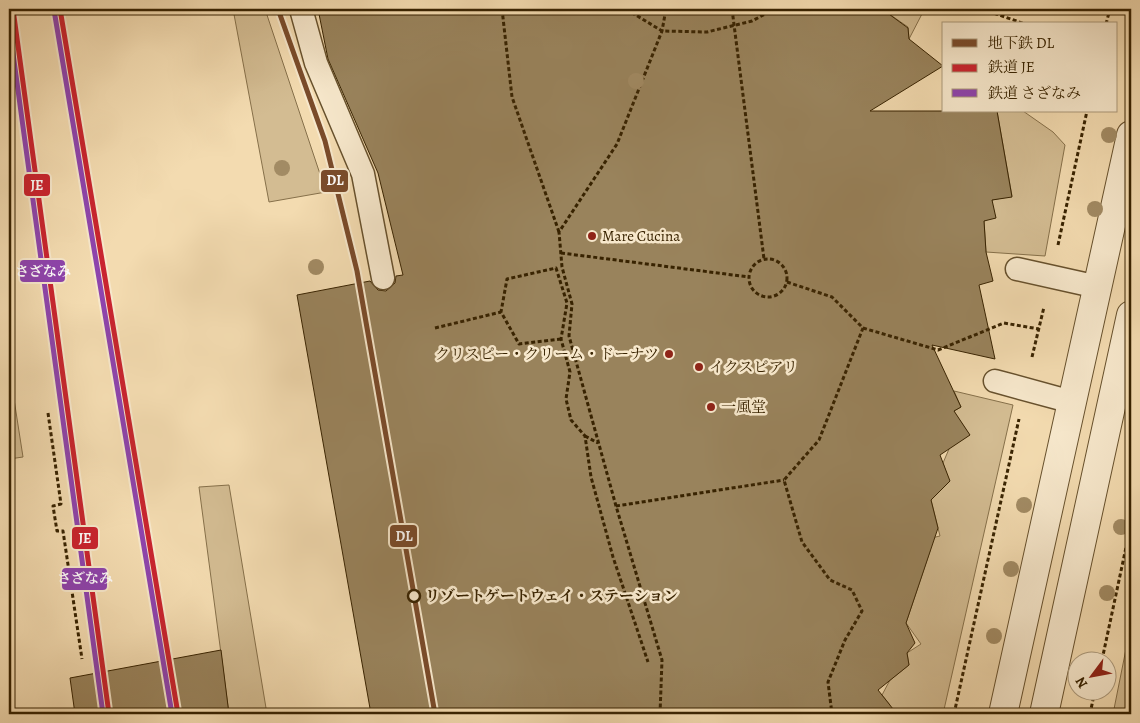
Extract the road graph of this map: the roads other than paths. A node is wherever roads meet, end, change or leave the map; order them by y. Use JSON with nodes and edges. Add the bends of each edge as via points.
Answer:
{"nodes":[{"id":1,"x":301,"y":9,"type":"edge"},
{"id":2,"x":1131,"y":135,"type":"edge"},
{"id":3,"x":1017,"y":269,"type":"dead end"},
{"id":4,"x":383,"y":278,"type":"dead end"},
{"id":5,"x":1098,"y":287,"type":"junction"},
{"id":6,"x":1131,"y":315,"type":"edge"},
{"id":7,"x":995,"y":381,"type":"dead end"},
{"id":8,"x":1072,"y":402,"type":"junction"},
{"id":9,"x":1003,"y":714,"type":"edge"},
{"id":10,"x":1044,"y":714,"type":"edge"}],
"edges":[{"from":1,"to":4,"type":"lane","via":[[316,63],[363,174]]},
{"from":2,"to":5,"type":"street"},
{"from":3,"to":5,"type":"lane"},
{"from":5,"to":8,"type":"street"},
{"from":6,"to":10,"type":"street"},
{"from":7,"to":8,"type":"lane"},
{"from":8,"to":9,"type":"street"}]}
